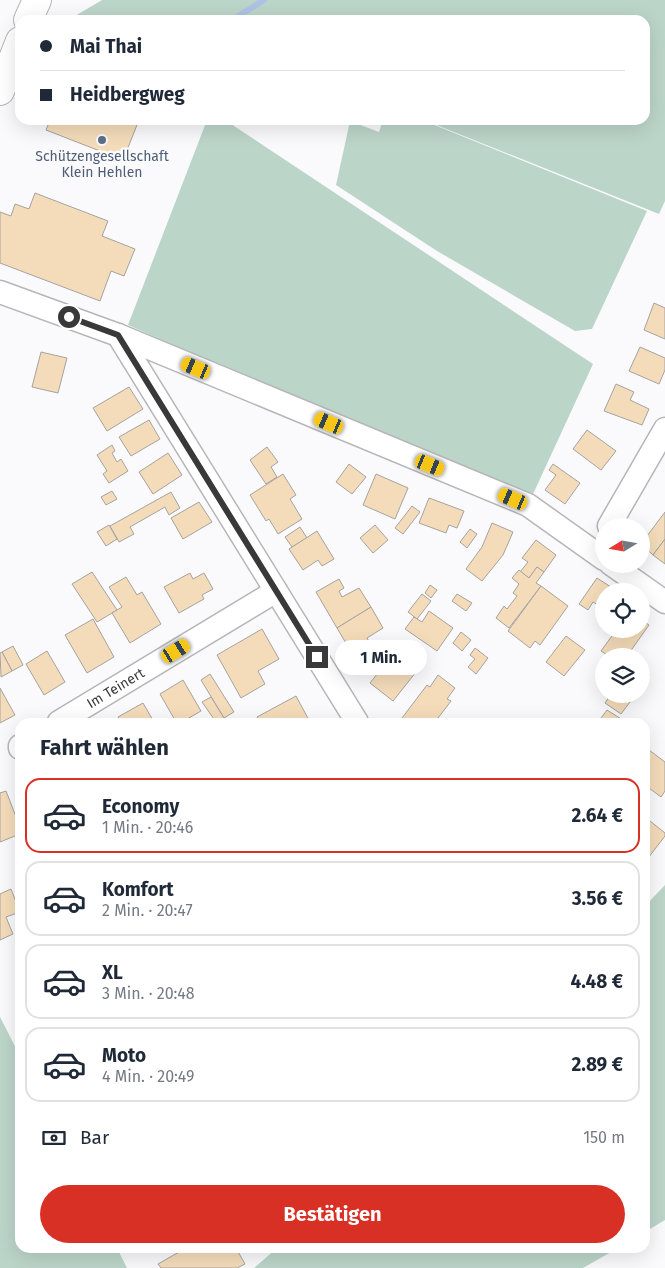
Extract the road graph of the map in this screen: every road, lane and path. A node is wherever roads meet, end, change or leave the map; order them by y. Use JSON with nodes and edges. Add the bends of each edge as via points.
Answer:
{"nodes":[{"id":1,"x":37,"y":0,"type":"edge"},
{"id":2,"x":30,"y":15,"type":"edge"},
{"id":3,"x":15,"y":54,"type":"edge"},
{"id":4,"x":0,"y":91,"type":"edge"},
{"id":5,"x":0,"y":292,"type":"edge"},
{"id":6,"x":118,"y":335,"type":"junction"},
{"id":7,"x":665,"y":428,"type":"edge"},
{"id":8,"x":614,"y":518,"type":"edge"},
{"id":9,"x":595,"y":547,"type":"edge"},
{"id":10,"x":629,"y":573,"type":"edge"},
{"id":11,"x":276,"y":591,"type":"junction"},
{"id":12,"x":665,"y":602,"type":"edge"},
{"id":13,"x":66,"y":718,"type":"edge"},
{"id":14,"x":355,"y":718,"type":"edge"}],
"edges":[{"from":1,"to":2,"type":"main road"},
{"from":3,"to":4,"type":"main road"},
{"from":5,"to":6,"type":"street"},
{"from":6,"to":9,"type":"street","via":[[528,505]]},
{"from":6,"to":11,"type":"street"},
{"from":7,"to":8,"type":"street"},
{"from":10,"to":12,"type":"street"},
{"from":11,"to":13,"type":"street","name":"Im Teinert"},
{"from":11,"to":14,"type":"street"}]}
